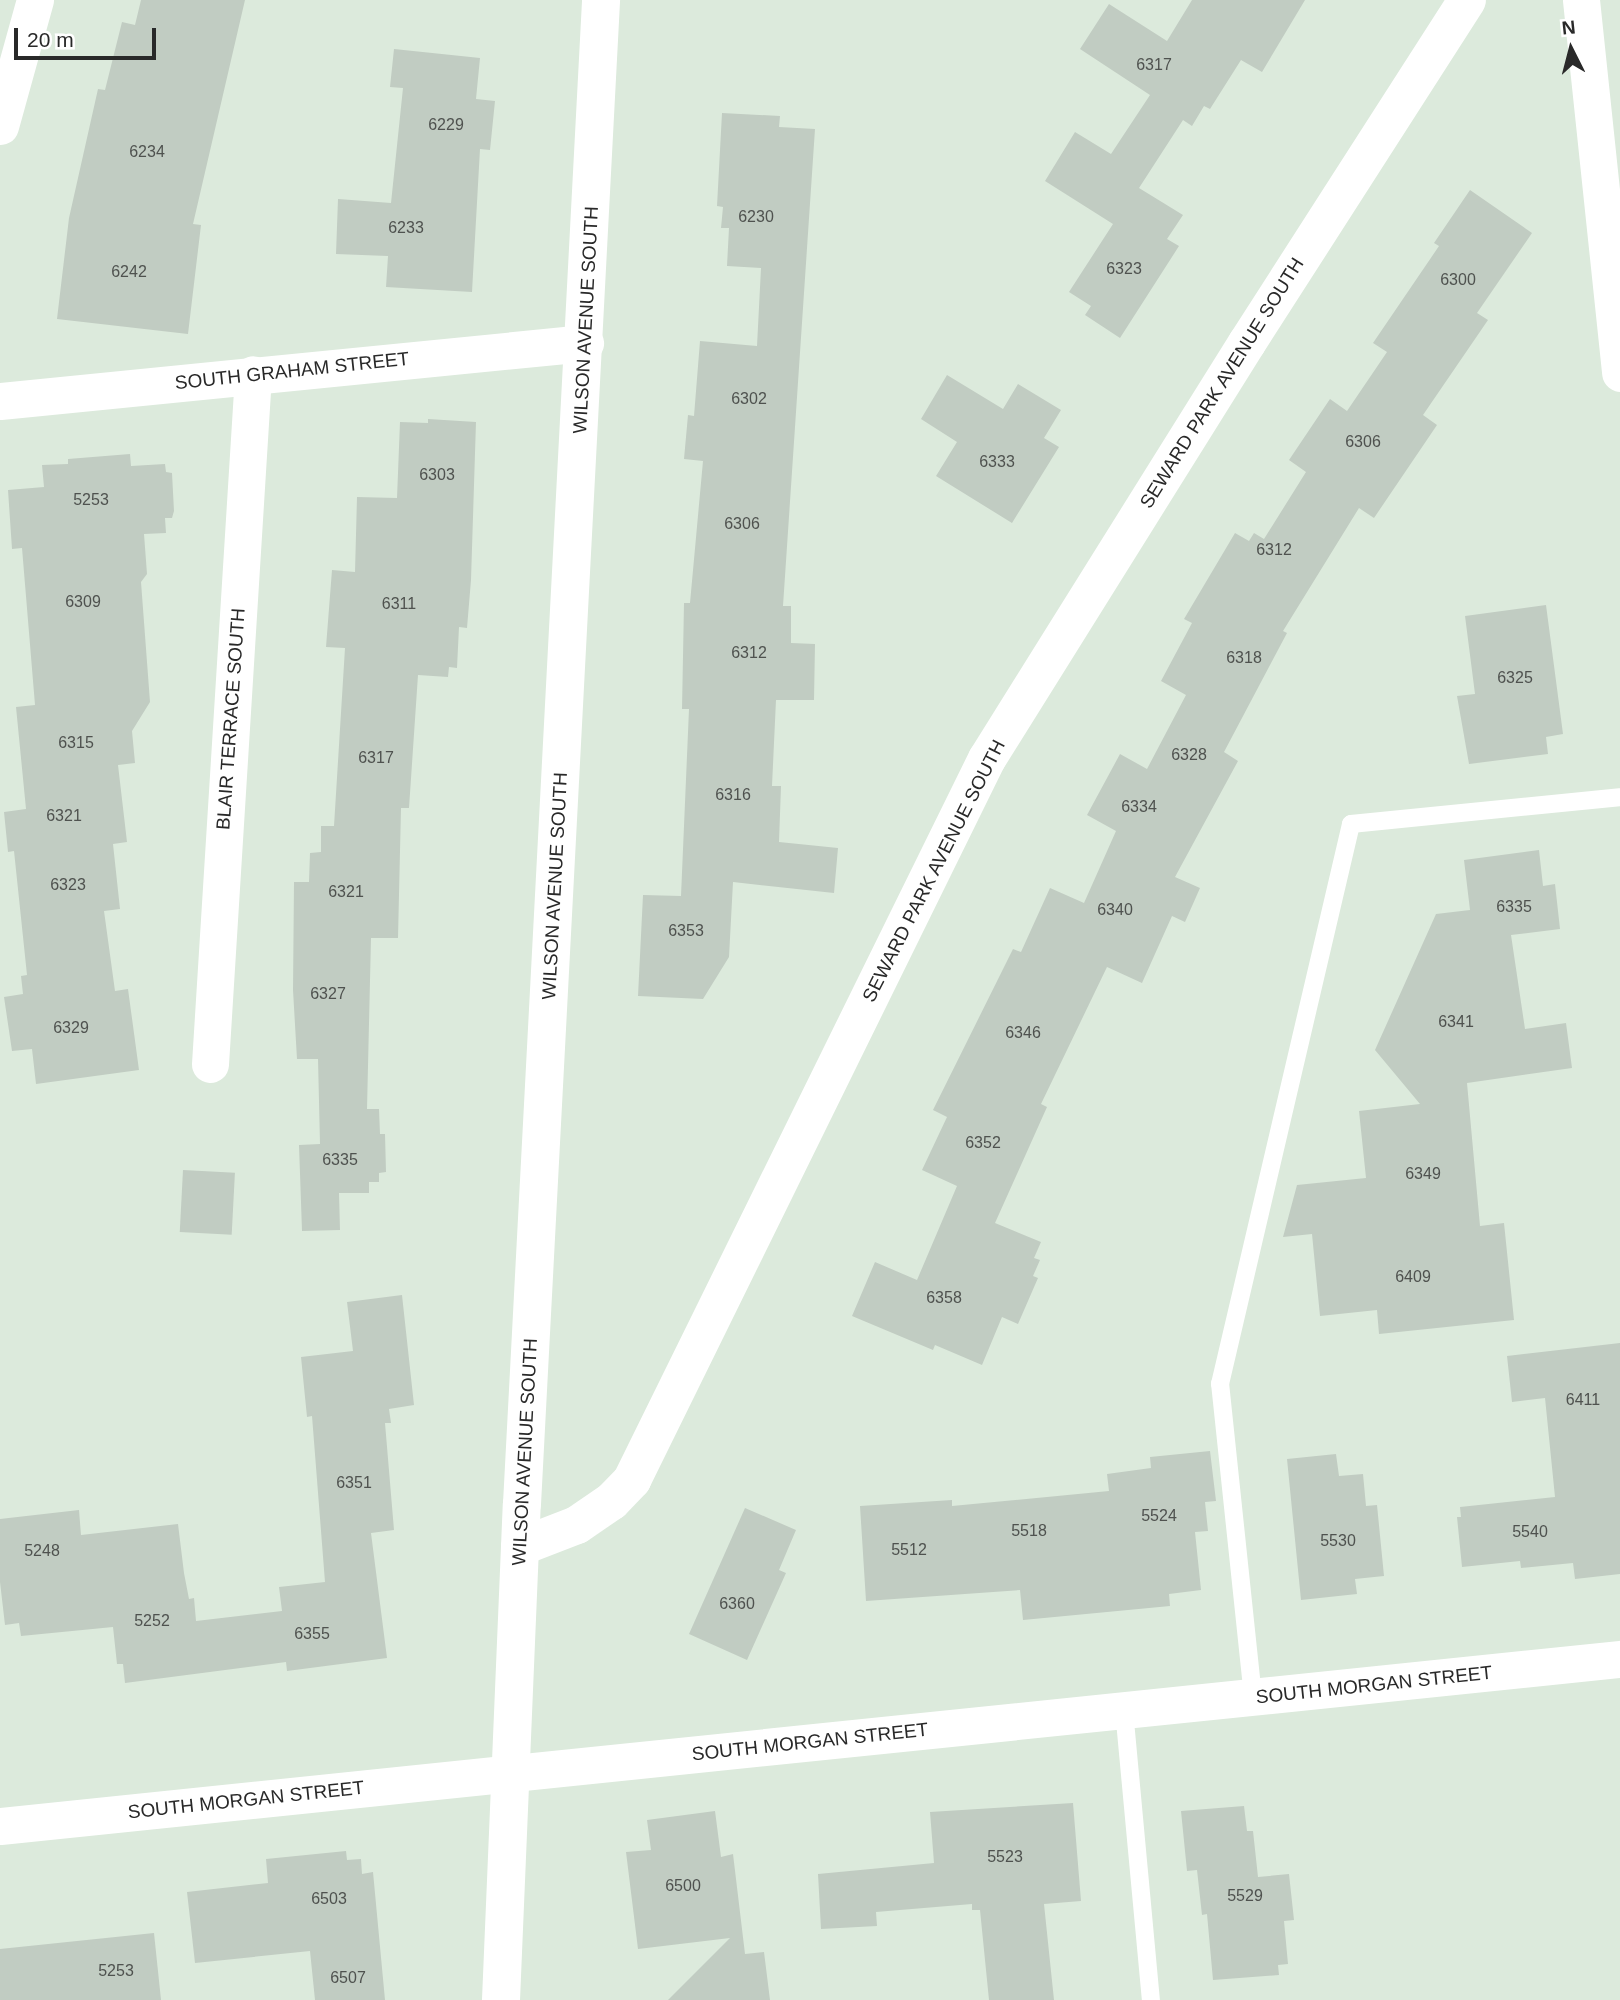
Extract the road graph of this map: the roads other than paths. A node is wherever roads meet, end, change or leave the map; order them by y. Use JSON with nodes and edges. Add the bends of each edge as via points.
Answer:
{"nodes":[{"id":1,"x":35,"y":0,"type":"edge"},
{"id":2,"x":601,"y":0,"type":"edge"},
{"id":3,"x":1467,"y":0,"type":"edge"},
{"id":4,"x":1581,"y":0,"type":"edge"},
{"id":5,"x":0,"y":126,"type":"edge"},
{"id":6,"x":585,"y":343,"type":"junction"},
{"id":7,"x":1620,"y":373,"type":"edge"},
{"id":8,"x":253,"y":374,"type":"junction"},
{"id":9,"x":0,"y":401,"type":"edge"},
{"id":10,"x":1620,"y":797,"type":"edge"},
{"id":11,"x":210,"y":1064,"type":"dead end"},
{"id":12,"x":520,"y":1546,"type":"junction"},
{"id":13,"x":1620,"y":1659,"type":"edge"},
{"id":14,"x":1253,"y":1698,"type":"junction"},
{"id":15,"x":1124,"y":1710,"type":"junction"},
{"id":16,"x":509,"y":1772,"type":"junction"},
{"id":17,"x":0,"y":1826,"type":"edge"},
{"id":18,"x":501,"y":2000,"type":"edge"},
{"id":19,"x":1151,"y":2000,"type":"edge"}],
"edges":[{"from":1,"to":5,"type":"street"},
{"from":2,"to":6,"type":"main road","name":"WILSON AVENUE SOUTH"},
{"from":3,"to":12,"type":"main road","name":"SEWARD PARK AVENUE SOUTH","via":[[987,759],[632,1480],[612,1501],[577,1525]]},
{"from":4,"to":7,"type":"street"},
{"from":6,"to":8,"type":"street","name":"SOUTH GRAHAM STREET"},
{"from":6,"to":12,"type":"main road","name":"WILSON AVENUE SOUTH"},
{"from":8,"to":9,"type":"street","name":"SOUTH GRAHAM STREET"},
{"from":8,"to":11,"type":"street","name":"BLAIR TERRACE SOUTH"},
{"from":10,"to":14,"type":"lane","via":[[1351,824],[1220,1384]]},
{"from":12,"to":16,"type":"main road","name":"WILSON AVENUE SOUTH"},
{"from":13,"to":14,"type":"street","name":"SOUTH MORGAN STREET"},
{"from":14,"to":15,"type":"street","name":"SOUTH MORGAN STREET"},
{"from":15,"to":16,"type":"street","name":"SOUTH MORGAN STREET"},
{"from":15,"to":19,"type":"lane"},
{"from":16,"to":17,"type":"street","name":"SOUTH MORGAN STREET"},
{"from":16,"to":18,"type":"main road"}]}
